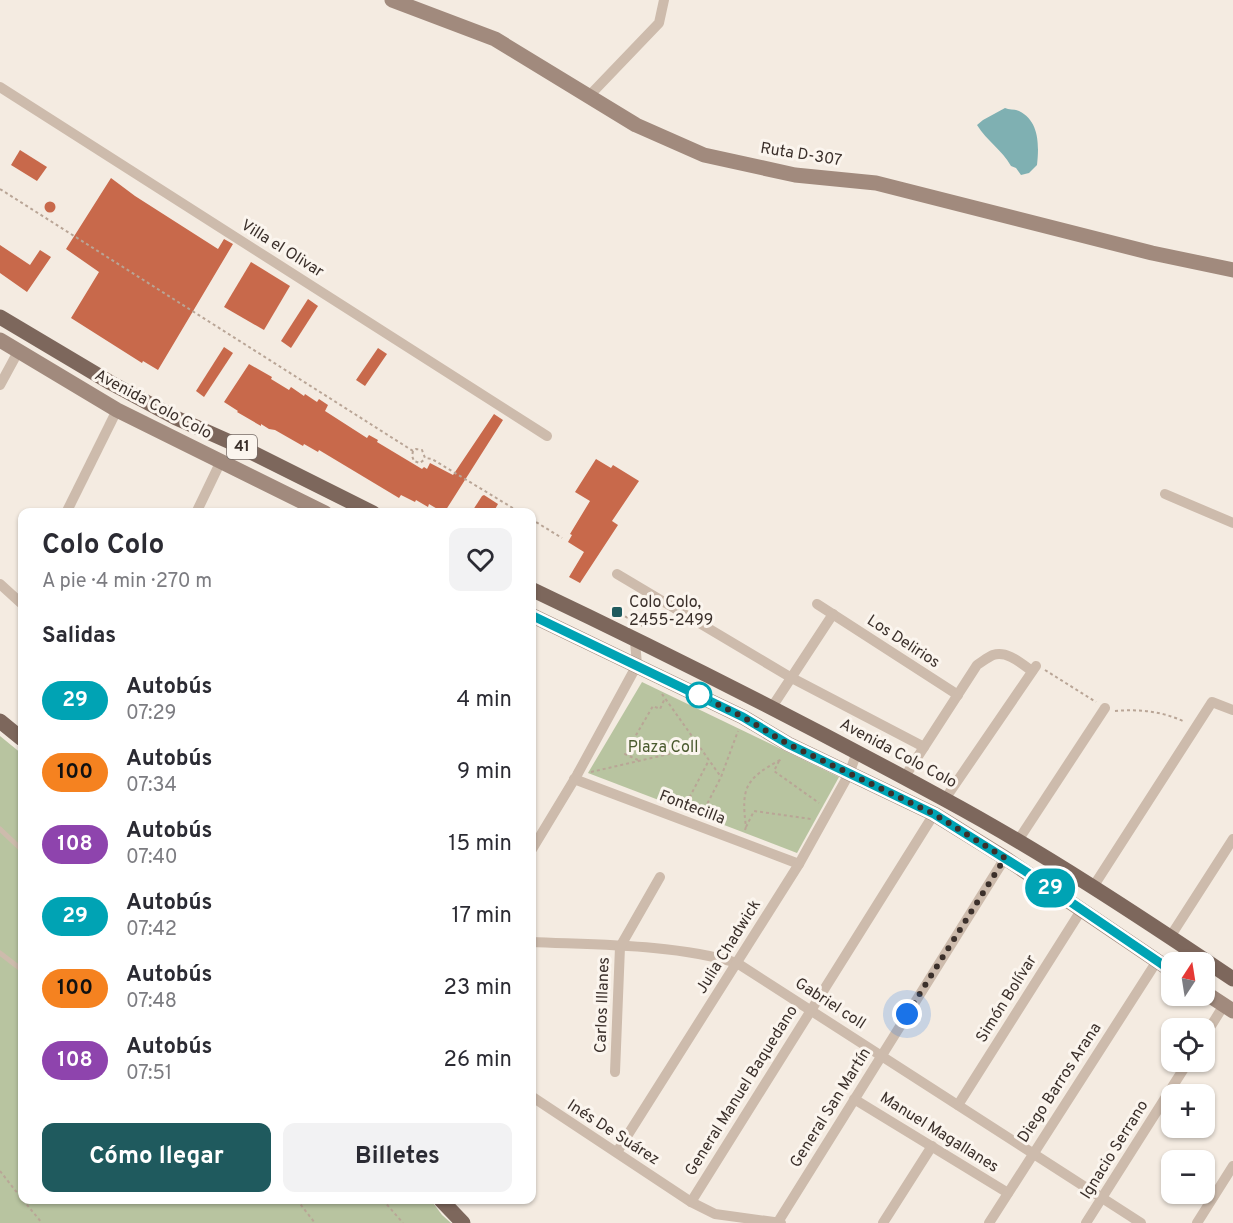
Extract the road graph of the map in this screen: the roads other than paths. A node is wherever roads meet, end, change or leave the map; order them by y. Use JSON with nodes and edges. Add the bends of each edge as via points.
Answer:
{"nodes":[{"id":1,"x":392,"y":0,"type":"edge"},
{"id":2,"x":664,"y":0,"type":"edge"},
{"id":3,"x":0,"y":87,"type":"edge"},
{"id":4,"x":589,"y":96,"type":"junction"},
{"id":5,"x":1233,"y":270,"type":"edge"},
{"id":6,"x":0,"y":311,"type":"edge"},
{"id":7,"x":0,"y":317,"type":"edge"},
{"id":8,"x":0,"y":340,"type":"edge"},
{"id":9,"x":20,"y":350,"type":"junction"},
{"id":10,"x":111,"y":382,"type":"junction"},
{"id":11,"x":0,"y":385,"type":"edge"},
{"id":12,"x":117,"y":410,"type":"junction"},
{"id":13,"x":548,"y":436,"type":"dead end"},
{"id":14,"x":221,"y":461,"type":"junction"},
{"id":15,"x":1165,"y":494,"type":"dead end"},
{"id":16,"x":68,"y":508,"type":"edge"},
{"id":17,"x":198,"y":508,"type":"edge"},
{"id":18,"x":315,"y":508,"type":"edge"},
{"id":19,"x":363,"y":508,"type":"edge"},
{"id":20,"x":1233,"y":523,"type":"edge"},
{"id":21,"x":617,"y":574,"type":"dead end"},
{"id":22,"x":0,"y":584,"type":"edge"},
{"id":23,"x":536,"y":591,"type":"edge"},
{"id":24,"x":18,"y":600,"type":"edge"},
{"id":25,"x":817,"y":604,"type":"dead end"},
{"id":26,"x":832,"y":614,"type":"junction"},
{"id":27,"x":536,"y":620,"type":"edge"},
{"id":28,"x":635,"y":640,"type":"junction"},
{"id":29,"x":643,"y":668,"type":"junction"},
{"id":30,"x":790,"y":677,"type":"junction"},
{"id":31,"x":958,"y":695,"type":"junction"},
{"id":32,"x":772,"y":707,"type":"junction"},
{"id":33,"x":1105,"y":708,"type":"dead end"},
{"id":34,"x":1233,"y":710,"type":"edge"},
{"id":35,"x":0,"y":721,"type":"edge"},
{"id":36,"x":18,"y":736,"type":"edge"},
{"id":37,"x":924,"y":747,"type":"junction"},
{"id":38,"x":857,"y":752,"type":"junction"},
{"id":39,"x":849,"y":774,"type":"junction"},
{"id":40,"x":575,"y":777,"type":"junction"},
{"id":41,"x":904,"y":778,"type":"junction"},
{"id":42,"x":945,"y":799,"type":"junction"},
{"id":43,"x":934,"y":814,"type":"junction"},
{"id":44,"x":0,"y":829,"type":"edge"},
{"id":45,"x":1233,"y":839,"type":"edge"},
{"id":46,"x":1017,"y":842,"type":"junction"},
{"id":47,"x":536,"y":843,"type":"edge"},
{"id":48,"x":18,"y":846,"type":"edge"},
{"id":49,"x":1005,"y":858,"type":"junction"},
{"id":50,"x":799,"y":864,"type":"junction"},
{"id":51,"x":660,"y":877,"type":"dead end"},
{"id":52,"x":1093,"y":887,"type":"junction"},
{"id":53,"x":1082,"y":909,"type":"junction"},
{"id":54,"x":1170,"y":938,"type":"junction"},
{"id":55,"x":536,"y":942,"type":"edge"},
{"id":56,"x":620,"y":946,"type":"junction"},
{"id":57,"x":0,"y":953,"type":"edge"},
{"id":58,"x":1157,"y":961,"type":"junction"},
{"id":59,"x":737,"y":963,"type":"junction"},
{"id":60,"x":1161,"y":964,"type":"edge"},
{"id":61,"x":18,"y":967,"type":"edge"},
{"id":62,"x":1233,"y":979,"type":"edge"},
{"id":63,"x":1215,"y":999,"type":"edge"},
{"id":64,"x":1229,"y":1008,"type":"edge"},
{"id":65,"x":811,"y":1009,"type":"junction"},
{"id":66,"x":1215,"y":1024,"type":"edge"},
{"id":67,"x":881,"y":1055,"type":"junction"},
{"id":68,"x":615,"y":1072,"type":"dead end"},
{"id":69,"x":1182,"y":1072,"type":"edge"},
{"id":70,"x":536,"y":1099,"type":"edge"},
{"id":71,"x":854,"y":1099,"type":"junction"},
{"id":72,"x":958,"y":1105,"type":"junction"},
{"id":73,"x":932,"y":1146,"type":"junction"},
{"id":74,"x":616,"y":1152,"type":"junction"},
{"id":75,"x":1032,"y":1153,"type":"junction"},
{"id":76,"x":1233,"y":1166,"type":"edge"},
{"id":77,"x":1008,"y":1193,"type":"junction"},
{"id":78,"x":1102,"y":1197,"type":"junction"},
{"id":79,"x":691,"y":1202,"type":"junction"},
{"id":80,"x":445,"y":1204,"type":"edge"},
{"id":81,"x":779,"y":1222,"type":"edge"},
{"id":82,"x":463,"y":1223,"type":"edge"},
{"id":83,"x":883,"y":1223,"type":"edge"},
{"id":84,"x":989,"y":1223,"type":"edge"},
{"id":85,"x":1086,"y":1223,"type":"edge"},
{"id":86,"x":1141,"y":1223,"type":"edge"},
{"id":87,"x":1197,"y":1223,"type":"edge"}],
"edges":[{"from":1,"to":4,"type":"street","name":"Ruta D-307","via":[[495,39]]},
{"from":2,"to":4,"type":"street","via":[[659,24]]},
{"from":3,"to":13,"type":"street","name":"Villa el Olivar"},
{"from":4,"to":5,"type":"street","name":"Ruta D-307","via":[[636,125],[704,155],[795,175],[876,183]]},
{"from":6,"to":10,"type":"main road"},
{"from":7,"to":10,"type":"main road","number":"41"},
{"from":8,"to":9,"type":"street","name":"Avenida Colo Colo"},
{"from":9,"to":11,"type":"street"},
{"from":9,"to":12,"type":"street","name":"Avenida Colo Colo"},
{"from":10,"to":19,"type":"main road","name":"Avenida Colo Colo","number":"41"},
{"from":12,"to":14,"type":"street","name":"Avenida Colo Colo"},
{"from":12,"to":16,"type":"street"},
{"from":14,"to":17,"type":"street"},
{"from":14,"to":18,"type":"street","name":"Avenida Colo Colo"},
{"from":15,"to":20,"type":"street"},
{"from":21,"to":30,"type":"street","name":"Avenida Colo Colo"},
{"from":22,"to":24,"type":"street"},
{"from":23,"to":28,"type":"main road","name":"Avenida Colo Colo"},
{"from":25,"to":26,"type":"street","name":"Los Delirios"},
{"from":26,"to":30,"type":"street"},
{"from":26,"to":31,"type":"street","name":"Los Delirios"},
{"from":27,"to":29,"type":"street"},
{"from":28,"to":29,"type":"street"},
{"from":28,"to":32,"type":"main road","name":"Avenida Colo Colo"},
{"from":29,"to":39,"type":"street"},
{"from":29,"to":40,"type":"street"},
{"from":30,"to":32,"type":"street"},
{"from":30,"to":37,"type":"street","name":"Avenida Colo Colo"},
{"from":31,"to":37,"type":"street"},
{"from":31,"to":42,"type":"street","via":[[977,665],[994,654],[1010,656],[1035,668]]},
{"from":32,"to":38,"type":"main road","name":"Avenida Colo Colo"},
{"from":33,"to":46,"type":"street"},
{"from":34,"to":52,"type":"street","via":[[1212,702]]},
{"from":35,"to":36,"type":"main road"},
{"from":37,"to":41,"type":"street"},
{"from":38,"to":39,"type":"street","name":"Julia Chadwick"},
{"from":38,"to":41,"type":"main road","name":"Avenida Colo Colo"},
{"from":39,"to":43,"type":"street"},
{"from":39,"to":50,"type":"street","name":"Julia Chadwick"},
{"from":40,"to":47,"type":"street"},
{"from":40,"to":50,"type":"street","name":"Fontecilla"},
{"from":41,"to":42,"type":"main road","name":"Avenida Colo Colo"},
{"from":42,"to":46,"type":"main road","name":"Avenida Colo Colo"},
{"from":43,"to":49,"type":"street"},
{"from":43,"to":65,"type":"street","name":"General Manuel Baquedano"},
{"from":44,"to":48,"type":"lane"},
{"from":45,"to":54,"type":"street"},
{"from":46,"to":52,"type":"main road","name":"Avenida Colo Colo"},
{"from":49,"to":53,"type":"street"},
{"from":49,"to":67,"type":"street","name":"General San Martín"},
{"from":50,"to":59,"type":"street","name":"Julia Chadwick"},
{"from":51,"to":56,"type":"street","name":"Carlos Illanes"},
{"from":52,"to":54,"type":"main road","name":"Avenida Colo Colo"},
{"from":53,"to":58,"type":"street"},
{"from":53,"to":72,"type":"street","name":"Simón Bolívar"},
{"from":54,"to":62,"type":"main road","name":"Avenida Colo Colo"},
{"from":55,"to":56,"type":"street","name":"Gabriel coll"},
{"from":56,"to":59,"type":"street","name":"Gabriel coll","via":[[710,954]]},
{"from":56,"to":68,"type":"street","name":"Carlos Illanes"},
{"from":57,"to":61,"type":"lane"},
{"from":58,"to":60,"type":"street"},
{"from":58,"to":75,"type":"street","name":"Diego Barros Arana"},
{"from":59,"to":65,"type":"street","name":"Gabriel coll"},
{"from":59,"to":74,"type":"street","name":"Julia Chadwick"},
{"from":63,"to":64,"type":"street"},
{"from":64,"to":66,"type":"street"},
{"from":65,"to":67,"type":"street","name":"Gabriel coll"},
{"from":65,"to":79,"type":"street","name":"General Manuel Baquedano"},
{"from":67,"to":71,"type":"street","name":"General San Martín"},
{"from":67,"to":72,"type":"street","name":"Gabriel coll"},
{"from":69,"to":78,"type":"street","name":"Ignacio Serrano"},
{"from":70,"to":74,"type":"street","name":"Inés De Suárez"},
{"from":71,"to":73,"type":"street","name":"Manuel Magallanes"},
{"from":71,"to":81,"type":"street","name":"General San Martín"},
{"from":72,"to":75,"type":"street","name":"Gabriel coll"},
{"from":73,"to":77,"type":"street","name":"Manuel Magallanes"},
{"from":73,"to":83,"type":"street"},
{"from":74,"to":79,"type":"street","name":"Inés De Suárez"},
{"from":75,"to":77,"type":"street","name":"Diego Barros Arana"},
{"from":75,"to":78,"type":"street","name":"Gabriel coll"},
{"from":76,"to":87,"type":"street"},
{"from":77,"to":84,"type":"street","name":"Diego Barros Arana"},
{"from":78,"to":85,"type":"street","name":"Ignacio Serrano"},
{"from":78,"to":86,"type":"street","name":"Gabriel coll"},
{"from":79,"to":81,"type":"street","name":"Inés De Suárez","via":[[715,1214]]},
{"from":80,"to":82,"type":"main road"}]}
